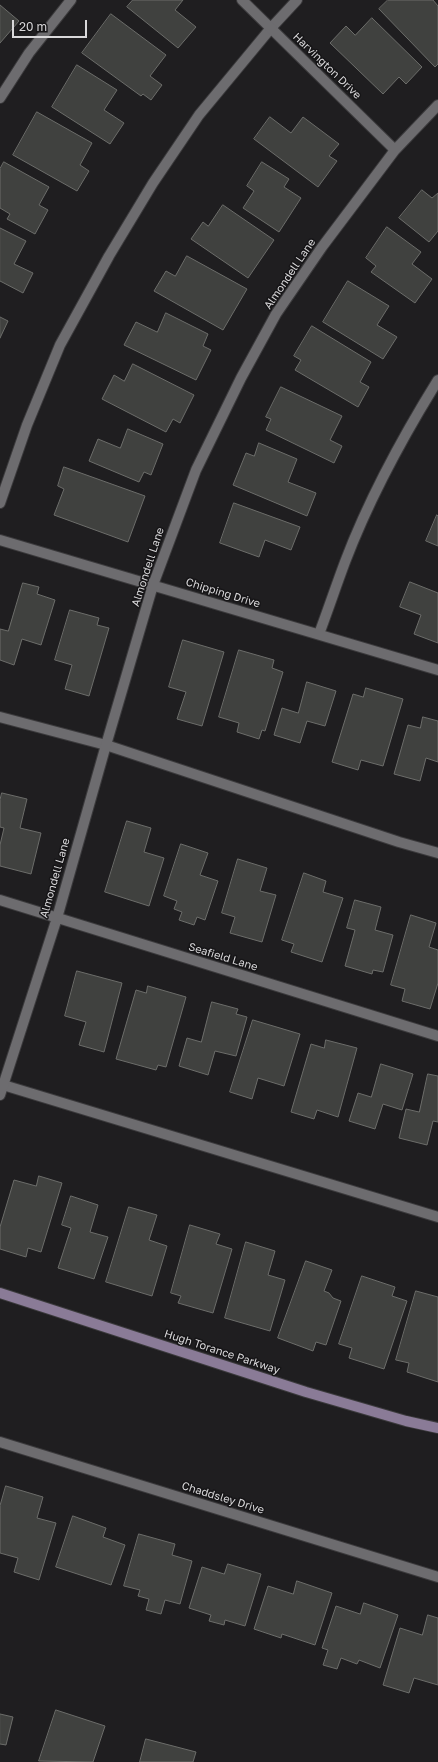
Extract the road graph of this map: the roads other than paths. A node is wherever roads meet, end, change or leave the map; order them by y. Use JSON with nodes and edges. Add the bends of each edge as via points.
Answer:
{"nodes":[{"id":1,"x":71,"y":0,"type":"edge"},
{"id":2,"x":242,"y":0,"type":"edge"},
{"id":3,"x":298,"y":0,"type":"edge"},
{"id":4,"x":271,"y":28,"type":"junction"},
{"id":5,"x":0,"y":98,"type":"edge"},
{"id":6,"x":438,"y":105,"type":"edge"},
{"id":7,"x":395,"y":150,"type":"junction"},
{"id":8,"x":438,"y":380,"type":"edge"},
{"id":9,"x":0,"y":503,"type":"edge"},
{"id":10,"x":0,"y":540,"type":"edge"},
{"id":11,"x":153,"y":585,"type":"junction"},
{"id":12,"x":319,"y":634,"type":"junction"},
{"id":13,"x":438,"y":670,"type":"edge"},
{"id":14,"x":0,"y":717,"type":"edge"},
{"id":15,"x":106,"y":745,"type":"junction"},
{"id":16,"x":438,"y":853,"type":"edge"},
{"id":17,"x":0,"y":900,"type":"edge"},
{"id":18,"x":57,"y":918,"type":"junction"},
{"id":19,"x":438,"y":1036,"type":"edge"},
{"id":20,"x":2,"y":1084,"type":"edge"},
{"id":21,"x":0,"y":1095,"type":"edge"},
{"id":22,"x":438,"y":1217,"type":"edge"},
{"id":23,"x":0,"y":1293,"type":"edge"},
{"id":24,"x":438,"y":1428,"type":"edge"},
{"id":25,"x":0,"y":1442,"type":"edge"},
{"id":26,"x":438,"y":1577,"type":"edge"}],
"edges":[{"from":1,"to":5,"type":"street","via":[[29,52]]},
{"from":2,"to":4,"type":"street","name":"Harvington Drive"},
{"from":3,"to":4,"type":"street"},
{"from":4,"to":7,"type":"street","name":"Harvington Drive"},
{"from":4,"to":9,"type":"street","via":[[199,115],[153,183],[109,256],[60,345],[27,425]]},
{"from":6,"to":7,"type":"street","name":"Almondell Lane"},
{"from":7,"to":11,"type":"street","name":"Almondell Lane","via":[[322,247],[276,314],[196,470]]},
{"from":8,"to":12,"type":"street","via":[[410,426],[377,490],[345,561]]},
{"from":10,"to":11,"type":"street","name":"Chipping Drive"},
{"from":11,"to":12,"type":"street","name":"Chipping Drive"},
{"from":11,"to":15,"type":"street","name":"Almondell Lane"},
{"from":12,"to":13,"type":"street","name":"Chipping Drive"},
{"from":14,"to":15,"type":"street"},
{"from":15,"to":16,"type":"street"},
{"from":15,"to":18,"type":"street","name":"Almondell Lane"},
{"from":17,"to":18,"type":"street","name":"Seafield Lane"},
{"from":18,"to":19,"type":"street","name":"Seafield Lane"},
{"from":18,"to":20,"type":"street","name":"Almondell Lane"},
{"from":20,"to":21,"type":"street","name":"Almondell Lane"},
{"from":20,"to":22,"type":"street"},
{"from":23,"to":24,"type":"street","name":"Hugh Torance Parkway","via":[[306,1392]]},
{"from":25,"to":26,"type":"street","name":"Chaddsley Drive"}]}
